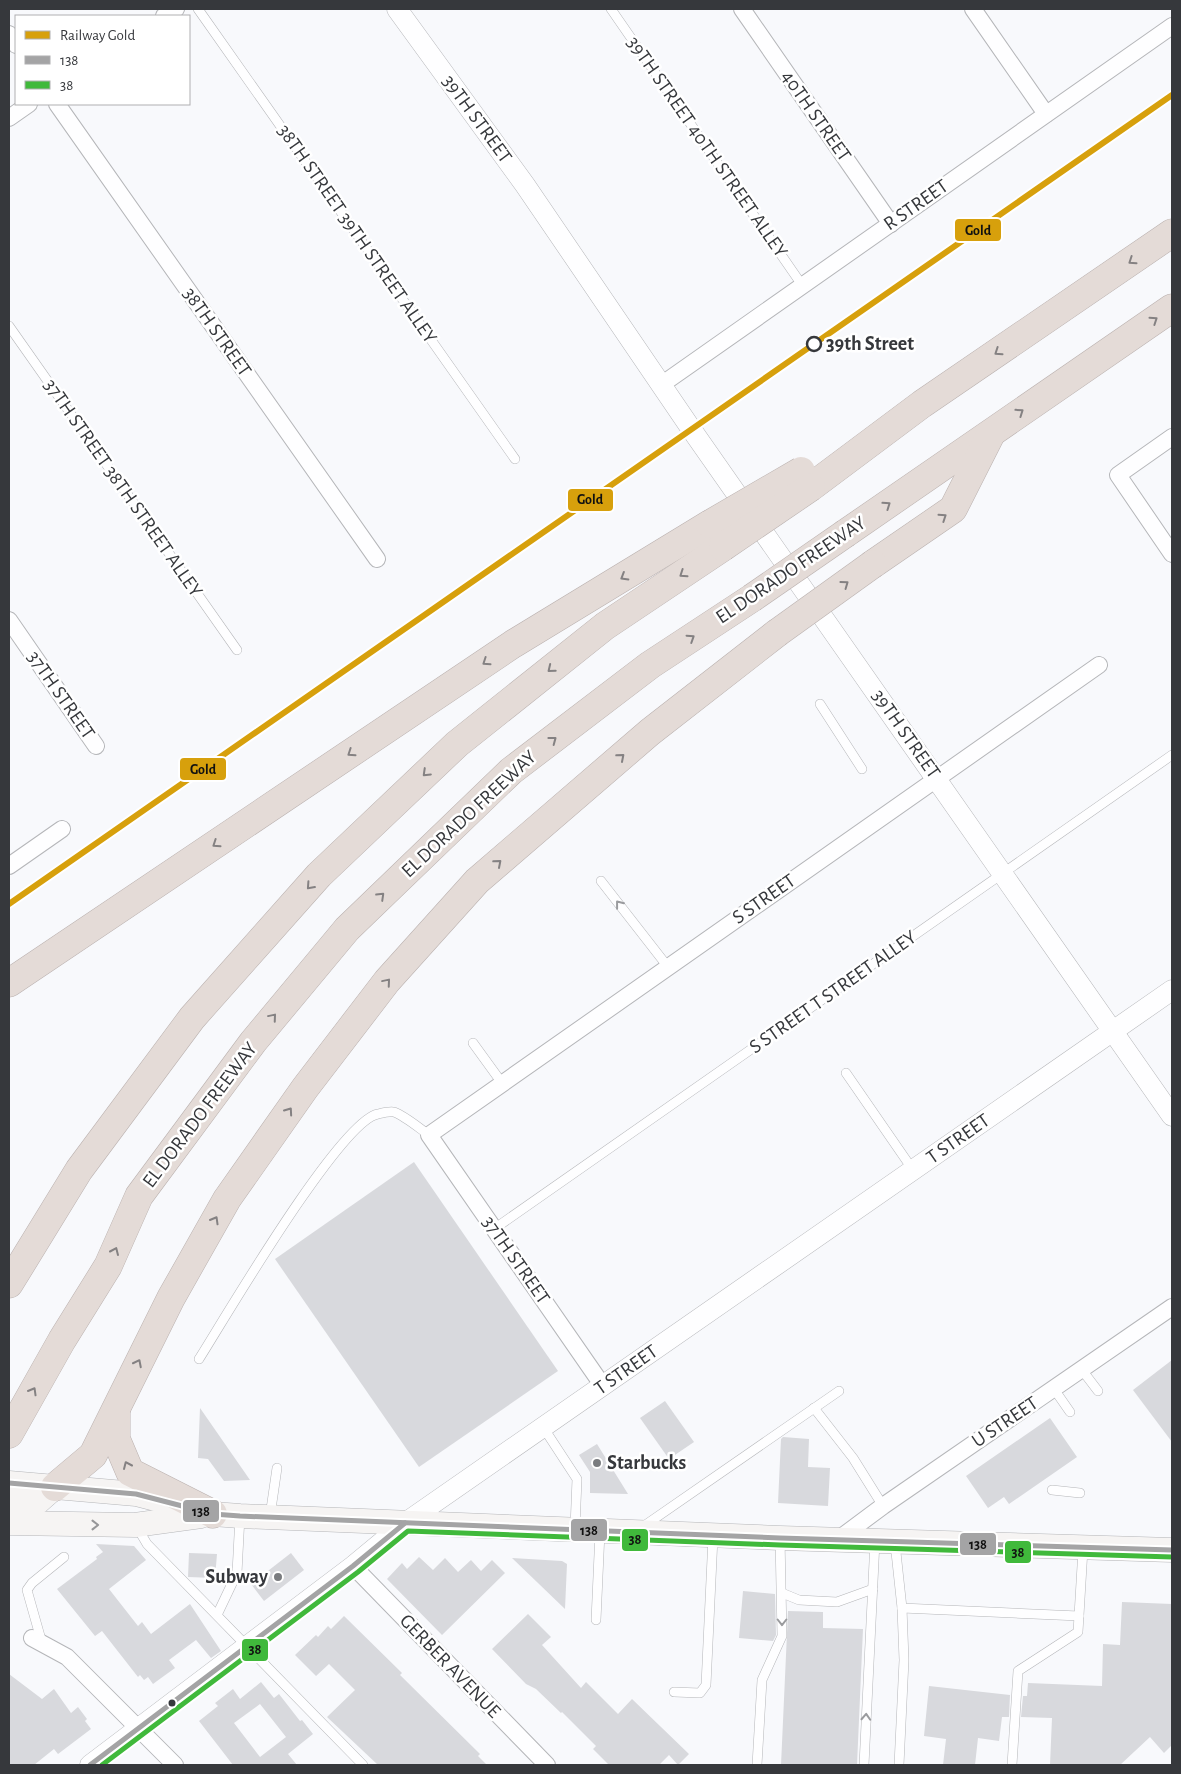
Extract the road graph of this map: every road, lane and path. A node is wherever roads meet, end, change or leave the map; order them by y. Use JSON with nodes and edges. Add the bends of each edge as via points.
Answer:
{"nodes":[{"id":1,"x":198,"y":9,"type":"edge"},
{"id":2,"x":397,"y":9,"type":"edge"},
{"id":3,"x":611,"y":9,"type":"edge"},
{"id":4,"x":742,"y":9,"type":"edge"},
{"id":5,"x":973,"y":9,"type":"edge"},
{"id":6,"x":1172,"y":26,"type":"edge"},
{"id":7,"x":28,"y":105,"type":"edge"},
{"id":8,"x":58,"y":105,"type":"edge"},
{"id":9,"x":1046,"y":114,"type":"junction"},
{"id":10,"x":9,"y":118,"type":"edge"},
{"id":11,"x":891,"y":224,"type":"junction"},
{"id":12,"x":1172,"y":233,"type":"edge"},
{"id":13,"x":802,"y":285,"type":"junction"},
{"id":14,"x":1172,"y":308,"type":"edge"},
{"id":15,"x":9,"y":326,"type":"edge"},
{"id":16,"x":661,"y":385,"type":"junction"},
{"id":17,"x":992,"y":432,"type":"junction"},
{"id":18,"x":1172,"y":436,"type":"edge"},
{"id":19,"x":515,"y":459,"type":"dead end"},
{"id":20,"x":717,"y":536,"type":"junction"},
{"id":21,"x":1172,"y":554,"type":"edge"},
{"id":22,"x":377,"y":559,"type":"dead end"},
{"id":23,"x":9,"y":620,"type":"edge"},
{"id":24,"x":237,"y":650,"type":"dead end"},
{"id":25,"x":1099,"y":665,"type":"dead end"},
{"id":26,"x":820,"y":704,"type":"dead end"},
{"id":27,"x":96,"y":746,"type":"dead end"},
{"id":28,"x":1172,"y":755,"type":"edge"},
{"id":29,"x":862,"y":769,"type":"dead end"},
{"id":30,"x":937,"y":778,"type":"junction"},
{"id":31,"x":62,"y":830,"type":"dead end"},
{"id":32,"x":9,"y":866,"type":"edge"},
{"id":33,"x":1002,"y":874,"type":"junction"},
{"id":34,"x":601,"y":881,"type":"dead end"},
{"id":35,"x":668,"y":967,"type":"junction"},
{"id":36,"x":9,"y":983,"type":"edge"},
{"id":37,"x":1172,"y":990,"type":"edge"},
{"id":38,"x":1113,"y":1032,"type":"junction"},
{"id":39,"x":473,"y":1043,"type":"dead end"},
{"id":40,"x":846,"y":1073,"type":"dead end"},
{"id":41,"x":502,"y":1083,"type":"junction"},
{"id":42,"x":1172,"y":1116,"type":"edge"},
{"id":43,"x":429,"y":1135,"type":"junction"},
{"id":44,"x":914,"y":1170,"type":"junction"},
{"id":45,"x":494,"y":1229,"type":"junction"},
{"id":46,"x":9,"y":1284,"type":"edge"},
{"id":47,"x":1172,"y":1307,"type":"edge"},
{"id":48,"x":200,"y":1359,"type":"dead end"},
{"id":49,"x":1082,"y":1370,"type":"junction"},
{"id":50,"x":603,"y":1386,"type":"junction"},
{"id":51,"x":1054,"y":1389,"type":"junction"},
{"id":52,"x":838,"y":1391,"type":"dead end"},
{"id":53,"x":1098,"y":1391,"type":"dead end"},
{"id":54,"x":116,"y":1406,"type":"junction"},
{"id":55,"x":814,"y":1408,"type":"junction"},
{"id":56,"x":1070,"y":1412,"type":"dead end"},
{"id":57,"x":543,"y":1428,"type":"junction"},
{"id":58,"x":9,"y":1434,"type":"edge"},
{"id":59,"x":277,"y":1468,"type":"dead end"},
{"id":60,"x":9,"y":1482,"type":"edge"},
{"id":61,"x":55,"y":1487,"type":"junction"},
{"id":62,"x":1052,"y":1490,"type":"dead end"},
{"id":63,"x":1080,"y":1492,"type":"dead end"},
{"id":64,"x":9,"y":1501,"type":"edge"},
{"id":65,"x":883,"y":1506,"type":"junction"},
{"id":66,"x":213,"y":1514,"type":"junction"},
{"id":67,"x":240,"y":1516,"type":"junction"},
{"id":68,"x":270,"y":1516,"type":"junction"},
{"id":69,"x":9,"y":1523,"type":"edge"},
{"id":70,"x":405,"y":1523,"type":"junction"},
{"id":71,"x":135,"y":1525,"type":"junction"},
{"id":72,"x":575,"y":1528,"type":"junction"},
{"id":73,"x":600,"y":1529,"type":"junction"},
{"id":74,"x":637,"y":1531,"type":"junction"},
{"id":75,"x":713,"y":1534,"type":"junction"},
{"id":76,"x":780,"y":1538,"type":"junction"},
{"id":77,"x":840,"y":1538,"type":"junction"},
{"id":78,"x":885,"y":1540,"type":"junction"},
{"id":79,"x":1167,"y":1546,"type":"edge"},
{"id":80,"x":1084,"y":1547,"type":"junction"},
{"id":81,"x":64,"y":1557,"type":"dead end"},
{"id":82,"x":353,"y":1566,"type":"junction"},
{"id":83,"x":873,"y":1589,"type":"junction"},
{"id":84,"x":782,"y":1593,"type":"junction"},
{"id":85,"x":902,"y":1608,"type":"junction"},
{"id":86,"x":217,"y":1615,"type":"junction"},
{"id":87,"x":1079,"y":1616,"type":"junction"},
{"id":88,"x":596,"y":1620,"type":"dead end"},
{"id":89,"x":37,"y":1641,"type":"joint"},
{"id":90,"x":246,"y":1648,"type":"junction"},
{"id":91,"x":674,"y":1692,"type":"dead end"},
{"id":92,"x":139,"y":1728,"type":"junction"},
{"id":93,"x":90,"y":1765,"type":"edge"},
{"id":94,"x":175,"y":1765,"type":"edge"},
{"id":95,"x":363,"y":1765,"type":"edge"},
{"id":96,"x":547,"y":1765,"type":"edge"},
{"id":97,"x":757,"y":1765,"type":"edge"},
{"id":98,"x":864,"y":1765,"type":"edge"},
{"id":99,"x":899,"y":1765,"type":"edge"},
{"id":100,"x":1012,"y":1765,"type":"edge"}],
"edges":[{"from":1,"to":19,"type":"lane","name":"38TH STREET 39TH STREET ALLEY"},
{"from":2,"to":16,"type":"street","name":"39TH STREET","via":[[525,185]]},
{"from":3,"to":13,"type":"lane","name":"39TH STREET 40TH STREET ALLEY"},
{"from":4,"to":11,"type":"street","name":"40TH STREET"},
{"from":5,"to":9,"type":"street"},
{"from":6,"to":9,"type":"street","name":"R STREET"},
{"from":7,"to":10,"type":"street"},
{"from":8,"to":22,"type":"street","name":"38TH STREET"},
{"from":9,"to":11,"type":"street","name":"R STREET"},
{"from":11,"to":13,"type":"street","name":"R STREET"},
{"from":12,"to":20,"type":"highway","one_way":true,"bridge":true,"via":[[922,404]]},
{"from":13,"to":16,"type":"street","name":"R STREET"},
{"from":17,"to":14,"type":"highway","name":"EL DORADO FREEWAY","one_way":true},
{"from":15,"to":24,"type":"lane","name":"37TH STREET 38TH STREET ALLEY"},
{"from":16,"to":30,"type":"street","name":"39TH STREET"},
{"from":54,"to":17,"type":"highway","one_way":true,"bridge":true,"via":[[171,1298],[227,1199],[305,1088],[387,981],[478,882],[650,732],[777,633],[953,509]]},
{"from":58,"to":17,"type":"highway","name":"EL DORADO FREEWAY","one_way":true,"bridge":true,"via":[[108,1266],[139,1196],[253,1042],[347,929],[511,771],[650,665]]},
{"from":18,"to":21,"type":"street","via":[[1118,475]]},
{"from":20,"to":36,"type":"highway","one_way":true,"via":[[513,644]]},
{"from":20,"to":46,"type":"highway","one_way":true,"via":[[456,744],[319,876],[192,1018],[79,1170]]},
{"from":23,"to":27,"type":"street","name":"37TH STREET"},
{"from":25,"to":30,"type":"street","name":"S STREET"},
{"from":26,"to":29,"type":"lane"},
{"from":28,"to":33,"type":"lane","name":"S STREET T STREET ALLEY"},
{"from":30,"to":33,"type":"street","name":"39TH STREET"},
{"from":30,"to":35,"type":"street","name":"S STREET"},
{"from":31,"to":32,"type":"street"},
{"from":33,"to":38,"type":"street","name":"39TH STREET"},
{"from":33,"to":45,"type":"lane","name":"S STREET T STREET ALLEY"},
{"from":35,"to":34,"type":"lane","one_way":true},
{"from":35,"to":41,"type":"street","name":"S STREET"},
{"from":37,"to":38,"type":"street","name":"T STREET"},
{"from":38,"to":42,"type":"street","name":"39TH STREET"},
{"from":38,"to":44,"type":"street","name":"T STREET"},
{"from":39,"to":41,"type":"lane"},
{"from":40,"to":44,"type":"lane"},
{"from":41,"to":43,"type":"street","name":"S STREET"},
{"from":43,"to":45,"type":"street","name":"37TH STREET"},
{"from":43,"to":48,"type":"lane","via":[[393,1112],[376,1114],[359,1126],[339,1148],[272,1240]]},
{"from":44,"to":50,"type":"street","name":"T STREET"},
{"from":45,"to":50,"type":"street","name":"37TH STREET"},
{"from":47,"to":49,"type":"street","name":"U STREET"},
{"from":49,"to":51,"type":"street","name":"U STREET"},
{"from":49,"to":53,"type":"lane"},
{"from":50,"to":57,"type":"street","name":"T STREET"},
{"from":51,"to":56,"type":"lane"},
{"from":51,"to":65,"type":"street","name":"U STREET"},
{"from":52,"to":55,"type":"lane"},
{"from":54,"to":61,"type":"highway","via":[[93,1456]]},
{"from":66,"to":54,"type":"highway","one_way":true,"via":[[130,1472],[116,1440]]},
{"from":55,"to":65,"type":"lane","via":[[853,1458]]},
{"from":55,"to":74,"type":"lane"},
{"from":57,"to":70,"type":"street","name":"T STREET"},
{"from":57,"to":72,"type":"lane","via":[[578,1479]]},
{"from":59,"to":68,"type":"lane"},
{"from":60,"to":61,"type":"main road"},
{"from":61,"to":64,"type":"main road","via":[[38,1502]]},
{"from":61,"to":66,"type":"main road","via":[[136,1494]]},
{"from":62,"to":63,"type":"lane"},
{"from":65,"to":77,"type":"street","name":"U STREET"},
{"from":66,"to":67,"type":"main road"},
{"from":66,"to":71,"type":"main road"},
{"from":67,"to":68,"type":"main road"},
{"from":67,"to":86,"type":"lane","via":[[237,1573]]},
{"from":68,"to":70,"type":"main road"},
{"from":69,"to":71,"type":"main road","one_way":true},
{"from":70,"to":72,"type":"main road"},
{"from":70,"to":82,"type":"street","name":"T STREET"},
{"from":71,"to":86,"type":"lane","via":[[147,1544]]},
{"from":72,"to":73,"type":"main road"},
{"from":73,"to":74,"type":"main road"},
{"from":73,"to":88,"type":"lane"},
{"from":74,"to":75,"type":"main road"},
{"from":75,"to":76,"type":"main road"},
{"from":75,"to":91,"type":"lane","via":[[706,1685],[700,1693]]},
{"from":76,"to":77,"type":"main road"},
{"from":76,"to":84,"type":"lane"},
{"from":77,"to":78,"type":"main road"},
{"from":78,"to":80,"type":"main road"},
{"from":78,"to":83,"type":"lane"},
{"from":78,"to":85,"type":"lane"},
{"from":79,"to":80,"type":"main road"},
{"from":80,"to":87,"type":"lane"},
{"from":81,"to":89,"type":"lane","via":[[27,1590]]},
{"from":82,"to":90,"type":"street","name":"T STREET"},
{"from":82,"to":96,"type":"street","name":"GERBER AVENUE"},
{"from":83,"to":84,"type":"lane","via":[[837,1602],[799,1600]]},
{"from":98,"to":83,"type":"lane","one_way":true},
{"from":84,"to":97,"type":"lane","one_way":true,"via":[[782,1636],[762,1680]]},
{"from":85,"to":87,"type":"lane"},
{"from":85,"to":99,"type":"lane","via":[[904,1660]]},
{"from":86,"to":90,"type":"lane"},
{"from":87,"to":100,"type":"lane","via":[[1078,1632],[1018,1671]]},
{"from":89,"to":92,"type":"street","via":[[67,1657]]},
{"from":90,"to":92,"type":"street","name":"T STREET"},
{"from":90,"to":95,"type":"lane"},
{"from":92,"to":93,"type":"street","name":"T STREET"},
{"from":92,"to":94,"type":"street"}]}
